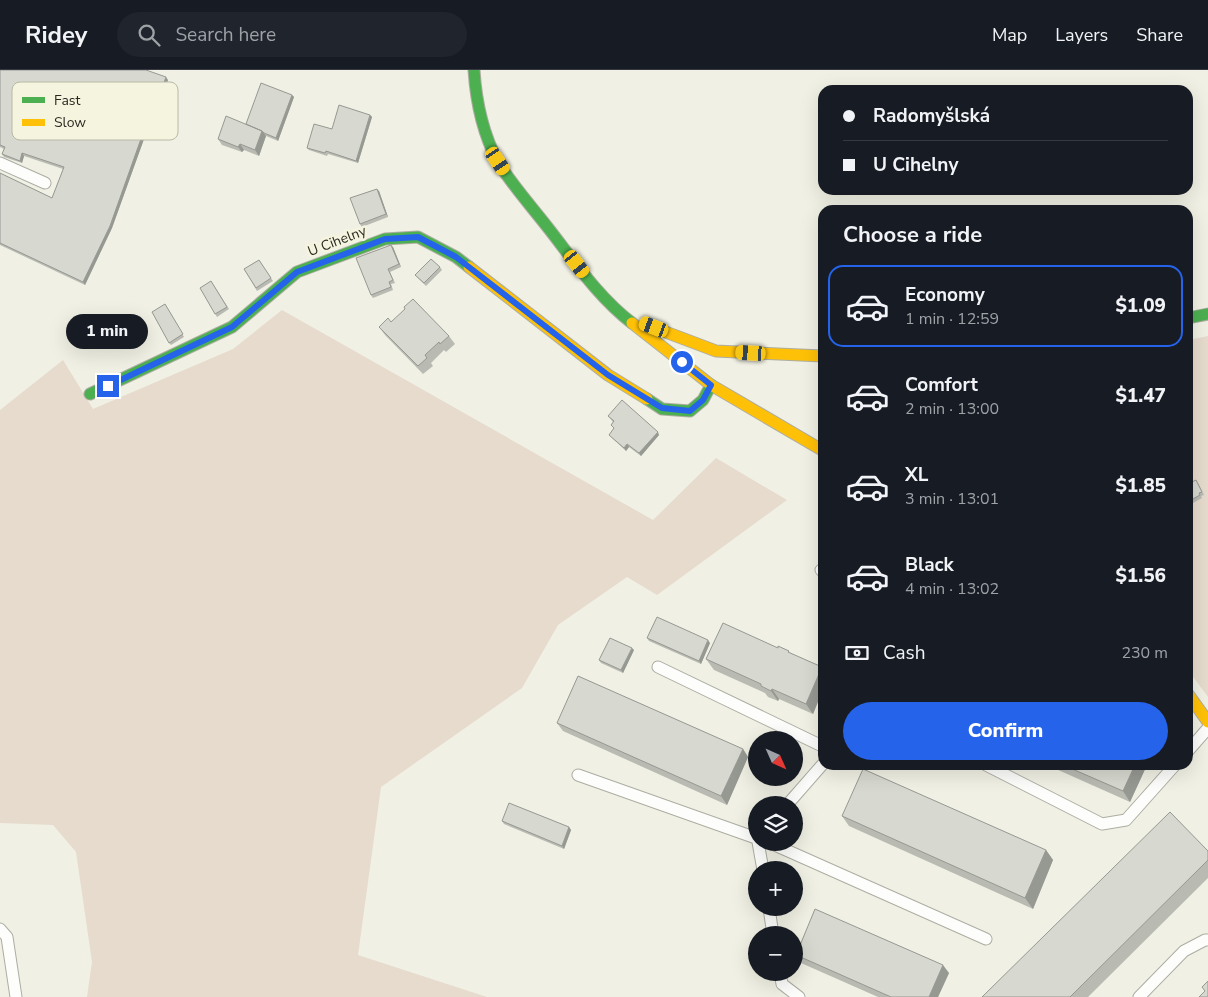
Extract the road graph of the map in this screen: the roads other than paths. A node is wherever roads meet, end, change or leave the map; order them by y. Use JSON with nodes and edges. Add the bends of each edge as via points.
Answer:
{"nodes":[{"id":1,"x":474,"y":70,"type":"edge"},
{"id":2,"x":0,"y":163,"type":"edge"},
{"id":3,"x":45,"y":183,"type":"dead end"},
{"id":4,"x":1208,"y":314,"type":"edge"},
{"id":5,"x":622,"y":316,"type":"junction"},
{"id":6,"x":1193,"y":317,"type":"edge"},
{"id":7,"x":818,"y":356,"type":"edge"},
{"id":8,"x":712,"y":358,"type":"junction"},
{"id":9,"x":711,"y":385,"type":"junction"},
{"id":10,"x":90,"y":394,"type":"dead end"},
{"id":11,"x":818,"y":448,"type":"edge"},
{"id":12,"x":658,"y":667,"type":"dead end"},
{"id":13,"x":1193,"y":701,"type":"edge"},
{"id":14,"x":1208,"y":722,"type":"edge"},
{"id":15,"x":1208,"y":728,"type":"edge"},
{"id":16,"x":818,"y":744,"type":"edge"},
{"id":17,"x":1193,"y":745,"type":"edge"},
{"id":18,"x":818,"y":770,"type":"edge"},
{"id":19,"x":996,"y":770,"type":"edge"},
{"id":20,"x":1171,"y":770,"type":"edge"},
{"id":21,"x":578,"y":774,"type":"dead end"},
{"id":22,"x":795,"y":796,"type":"edge"},
{"id":23,"x":748,"y":835,"type":"edge"},
{"id":24,"x":788,"y":851,"type":"edge"},
{"id":25,"x":0,"y":929,"type":"edge"},
{"id":26,"x":986,"y":939,"type":"dead end"},
{"id":27,"x":1208,"y":940,"type":"edge"},
{"id":28,"x":782,"y":981,"type":"edge"},
{"id":29,"x":16,"y":997,"type":"edge"},
{"id":30,"x":799,"y":997,"type":"edge"},
{"id":31,"x":1139,"y":997,"type":"edge"}],
"edges":[{"from":1,"to":5,"type":"street","via":[[484,127],[498,161],[588,279]]},
{"from":2,"to":3,"type":"lane"},
{"from":4,"to":6,"type":"street"},
{"from":5,"to":8,"type":"street"},
{"from":5,"to":9,"type":"street"},
{"from":7,"to":8,"type":"street"},
{"from":8,"to":9,"type":"street"},
{"from":9,"to":10,"type":"street","name":"U Cihelny","via":[[703,400],[690,411],[662,408],[608,375],[456,257],[418,237],[385,239],[297,272],[232,327]]},
{"from":9,"to":11,"type":"street"},
{"from":12,"to":16,"type":"lane"},
{"from":13,"to":14,"type":"street"},
{"from":15,"to":17,"type":"lane"},
{"from":18,"to":22,"type":"lane"},
{"from":19,"to":20,"type":"lane","via":[[1102,824],[1126,820]]},
{"from":21,"to":23,"type":"lane"},
{"from":24,"to":26,"type":"lane"},
{"from":25,"to":29,"type":"lane","via":[[7,937]]},
{"from":27,"to":31,"type":"lane","via":[[1184,951]]},
{"from":28,"to":30,"type":"lane"}]}
